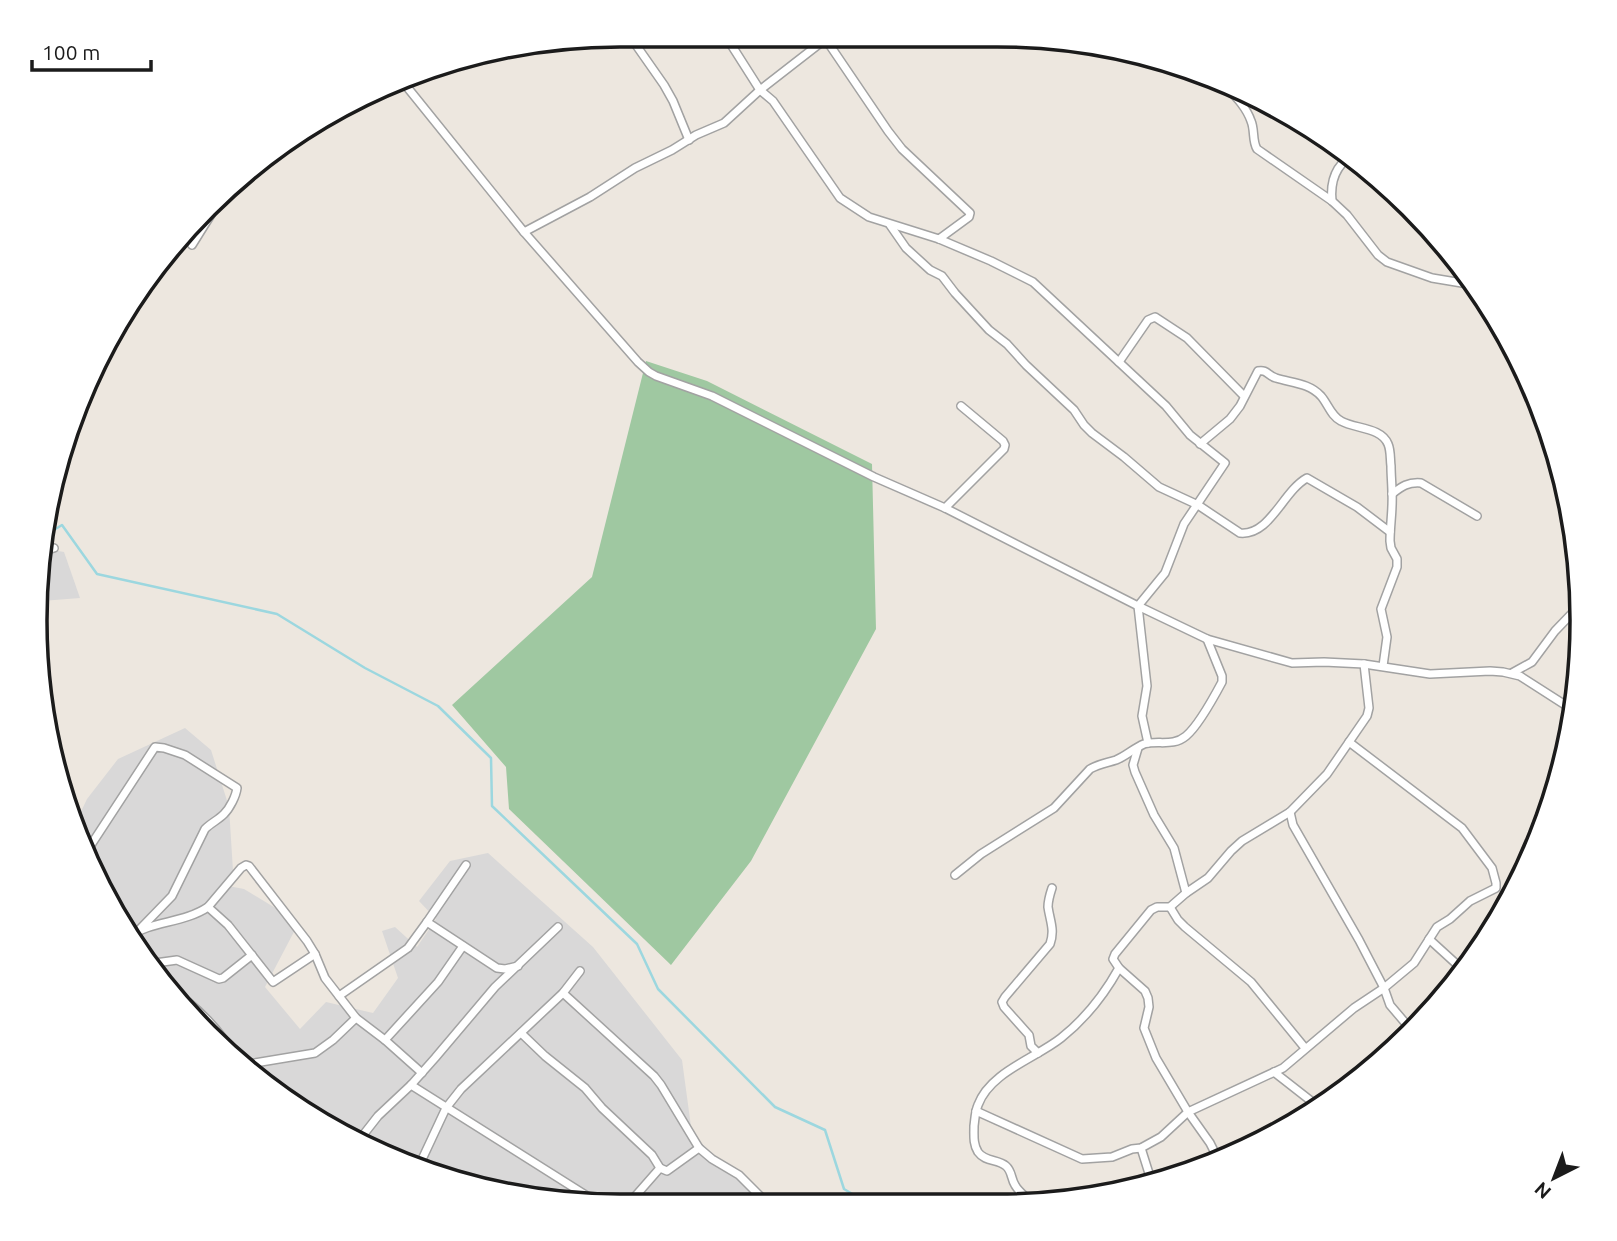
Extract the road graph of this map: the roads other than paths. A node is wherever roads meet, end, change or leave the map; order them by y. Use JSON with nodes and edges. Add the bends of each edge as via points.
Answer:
{"nodes":[{"id":1,"x":637,"y":47,"type":"edge"},
{"id":2,"x":732,"y":47,"type":"edge"},
{"id":3,"x":815,"y":47,"type":"edge"},
{"id":4,"x":831,"y":47,"type":"edge"},
{"id":5,"x":408,"y":88,"type":"edge"},
{"id":6,"x":760,"y":90,"type":"junction"},
{"id":7,"x":1238,"y":101,"type":"edge"},
{"id":8,"x":689,"y":139,"type":"junction"},
{"id":9,"x":1342,"y":164,"type":"edge"},
{"id":10,"x":1332,"y":201,"type":"junction"},
{"id":11,"x":889,"y":224,"type":"junction"},
{"id":12,"x":202,"y":229,"type":"edge"},
{"id":13,"x":524,"y":232,"type":"junction"},
{"id":14,"x":939,"y":239,"type":"junction"},
{"id":15,"x":192,"y":246,"type":"dead end"},
{"id":16,"x":1459,"y":282,"type":"edge"},
{"id":17,"x":1119,"y":362,"type":"junction"},
{"id":18,"x":1244,"y":396,"type":"junction"},
{"id":19,"x":961,"y":406,"type":"dead end"},
{"id":20,"x":1200,"y":444,"type":"junction"},
{"id":21,"x":1392,"y":494,"type":"junction"},
{"id":22,"x":1198,"y":505,"type":"junction"},
{"id":23,"x":945,"y":508,"type":"junction"},
{"id":24,"x":1477,"y":516,"type":"dead end"},
{"id":25,"x":1390,"y":532,"type":"junction"},
{"id":26,"x":1138,"y":606,"type":"junction"},
{"id":27,"x":1570,"y":616,"type":"edge"},
{"id":28,"x":1207,"y":639,"type":"junction"},
{"id":29,"x":1364,"y":664,"type":"junction"},
{"id":30,"x":1383,"y":666,"type":"junction"},
{"id":31,"x":1512,"y":673,"type":"junction"},
{"id":32,"x":1564,"y":704,"type":"edge"},
{"id":33,"x":1349,"y":742,"type":"junction"},
{"id":34,"x":1148,"y":743,"type":"junction"},
{"id":35,"x":1138,"y":747,"type":"junction"},
{"id":36,"x":1290,"y":812,"type":"junction"},
{"id":37,"x":92,"y":843,"type":"edge"},
{"id":38,"x":466,"y":864,"type":"dead end"},
{"id":39,"x":955,"y":875,"type":"dead end"},
{"id":40,"x":1052,"y":888,"type":"dead end"},
{"id":41,"x":1186,"y":893,"type":"junction"},
{"id":42,"x":208,"y":907,"type":"junction"},
{"id":43,"x":1170,"y":907,"type":"junction"},
{"id":44,"x":427,"y":922,"type":"junction"},
{"id":45,"x":558,"y":927,"type":"dead end"},
{"id":46,"x":139,"y":930,"type":"joint"},
{"id":47,"x":1429,"y":939,"type":"junction"},
{"id":48,"x":463,"y":946,"type":"junction"},
{"id":49,"x":315,"y":954,"type":"junction"},
{"id":50,"x":252,"y":955,"type":"junction"},
{"id":51,"x":161,"y":962,"type":"edge"},
{"id":52,"x":1455,"y":964,"type":"edge"},
{"id":53,"x":519,"y":965,"type":"junction"},
{"id":54,"x":1119,"y":968,"type":"junction"},
{"id":55,"x":580,"y":971,"type":"dead end"},
{"id":56,"x":1384,"y":988,"type":"junction"},
{"id":57,"x":564,"y":993,"type":"junction"},
{"id":58,"x":338,"y":996,"type":"junction"},
{"id":59,"x":356,"y":1018,"type":"junction"},
{"id":60,"x":1405,"y":1023,"type":"edge"},
{"id":61,"x":521,"y":1033,"type":"junction"},
{"id":62,"x":385,"y":1040,"type":"junction"},
{"id":63,"x":1305,"y":1048,"type":"junction"},
{"id":64,"x":1038,"y":1053,"type":"junction"},
{"id":65,"x":257,"y":1062,"type":"edge"},
{"id":66,"x":1274,"y":1072,"type":"junction"},
{"id":67,"x":422,"y":1073,"type":"junction"},
{"id":68,"x":411,"y":1085,"type":"junction"},
{"id":69,"x":1310,"y":1100,"type":"edge"},
{"id":70,"x":446,"y":1108,"type":"junction"},
{"id":71,"x":976,"y":1111,"type":"junction"},
{"id":72,"x":1188,"y":1112,"type":"junction"},
{"id":73,"x":364,"y":1134,"type":"edge"},
{"id":74,"x":699,"y":1148,"type":"junction"},
{"id":75,"x":1141,"y":1148,"type":"junction"},
{"id":76,"x":1214,"y":1151,"type":"edge"},
{"id":77,"x":423,"y":1158,"type":"edge"},
{"id":78,"x":660,"y":1168,"type":"junction"},
{"id":79,"x":1149,"y":1173,"type":"edge"},
{"id":80,"x":582,"y":1193,"type":"edge"},
{"id":81,"x":1022,"y":1193,"type":"edge"},
{"id":82,"x":637,"y":1194,"type":"edge"},
{"id":83,"x":758,"y":1194,"type":"edge"}],
"edges":[{"from":1,"to":8,"type":"street","via":[[673,101]]},
{"from":2,"to":6,"type":"street"},
{"from":3,"to":6,"type":"street"},
{"from":4,"to":14,"type":"street","via":[[902,149],[970,213]]},
{"from":5,"to":13,"type":"street"},
{"from":6,"to":8,"type":"street","via":[[729,119]]},
{"from":6,"to":11,"type":"street","via":[[773,101],[840,198]]},
{"from":7,"to":10,"type":"street","via":[[1252,123],[1257,149]]},
{"from":8,"to":13,"type":"street"},
{"from":9,"to":10,"type":"street","via":[[1331,188]]},
{"from":10,"to":16,"type":"street","via":[[1387,262]]},
{"from":11,"to":14,"type":"street"},
{"from":11,"to":22,"type":"street","via":[[906,248],[942,276],[1092,433],[1159,487]]},
{"from":12,"to":15,"type":"street"},
{"from":13,"to":23,"type":"street","via":[[649,372],[712,396]]},
{"from":14,"to":17,"type":"street","via":[[1033,282]]},
{"from":17,"to":18,"type":"street","via":[[1148,320],[1155,317],[1186,338]]},
{"from":17,"to":20,"type":"street"},
{"from":18,"to":20,"type":"street","via":[[1230,419]]},
{"from":18,"to":21,"type":"street","via":[[1260,370],[1313,389],[1339,421],[1376,433],[1388,443]]},
{"from":19,"to":23,"type":"street","via":[[1005,445]]},
{"from":20,"to":22,"type":"street","via":[[1225,464]]},
{"from":21,"to":24,"type":"street","via":[[1401,486],[1421,483]]},
{"from":21,"to":25,"type":"street"},
{"from":22,"to":25,"type":"street","via":[[1245,534],[1269,521],[1289,493],[1307,478]]},
{"from":22,"to":26,"type":"street","via":[[1184,524],[1165,573]]},
{"from":23,"to":26,"type":"street"},
{"from":25,"to":30,"type":"street","via":[[1397,567],[1381,609],[1387,637]]},
{"from":26,"to":28,"type":"street"},
{"from":26,"to":34,"type":"street","via":[[1147,686],[1142,716]]},
{"from":27,"to":31,"type":"street","via":[[1532,662]]},
{"from":28,"to":29,"type":"street","via":[[1292,663]]},
{"from":28,"to":34,"type":"street","via":[[1222,682],[1184,738]]},
{"from":29,"to":30,"type":"street"},
{"from":29,"to":33,"type":"street","via":[[1369,708]]},
{"from":30,"to":31,"type":"street","via":[[1430,674]]},
{"from":31,"to":32,"type":"street"},
{"from":33,"to":36,"type":"street","via":[[1321,781]]},
{"from":33,"to":47,"type":"street","via":[[1462,828],[1492,868],[1496,888],[1470,901]]},
{"from":34,"to":35,"type":"street"},
{"from":35,"to":39,"type":"street","via":[[1090,769],[1054,808]]},
{"from":35,"to":41,"type":"street","via":[[1135,772],[1174,848]]},
{"from":36,"to":41,"type":"street","via":[[1249,835],[1208,878]]},
{"from":36,"to":56,"type":"street"},
{"from":37,"to":46,"type":"street","via":[[155,747],[185,755],[237,788],[225,813],[205,829],[172,896]]},
{"from":38,"to":44,"type":"street"},
{"from":40,"to":64,"type":"street","via":[[1050,944],[1002,1002],[1030,1035],[1031,1046]]},
{"from":41,"to":43,"type":"street"},
{"from":42,"to":46,"type":"street"},
{"from":42,"to":49,"type":"street","via":[[241,868],[249,866]]},
{"from":42,"to":50,"type":"street"},
{"from":43,"to":54,"type":"street","via":[[1157,907],[1144,918],[1115,954]]},
{"from":43,"to":63,"type":"street","via":[[1185,927],[1251,982]]},
{"from":44,"to":48,"type":"street"},
{"from":44,"to":58,"type":"street","via":[[402,953]]},
{"from":45,"to":53,"type":"street"},
{"from":47,"to":52,"type":"street"},
{"from":47,"to":56,"type":"street","via":[[1414,963]]},
{"from":48,"to":53,"type":"street","via":[[497,968]]},
{"from":48,"to":62,"type":"street","via":[[438,982]]},
{"from":49,"to":50,"type":"street","via":[[273,982]]},
{"from":49,"to":58,"type":"street"},
{"from":50,"to":51,"type":"street","via":[[219,979],[177,960]]},
{"from":53,"to":67,"type":"street"},
{"from":54,"to":64,"type":"street","via":[[1097,1003],[1060,1039]]},
{"from":54,"to":72,"type":"street","via":[[1145,991],[1149,1007],[1146,1035]]},
{"from":55,"to":57,"type":"street"},
{"from":56,"to":60,"type":"street","via":[[1390,1005]]},
{"from":56,"to":63,"type":"street"},
{"from":57,"to":61,"type":"street"},
{"from":57,"to":74,"type":"street","via":[[662,1085]]},
{"from":58,"to":59,"type":"street"},
{"from":59,"to":62,"type":"street"},
{"from":59,"to":65,"type":"street","via":[[314,1052]]},
{"from":61,"to":70,"type":"street","via":[[461,1088]]},
{"from":61,"to":78,"type":"street","via":[[584,1088]]},
{"from":62,"to":67,"type":"street"},
{"from":63,"to":66,"type":"street"},
{"from":64,"to":71,"type":"street","via":[[999,1077]]},
{"from":66,"to":69,"type":"street"},
{"from":66,"to":72,"type":"street"},
{"from":67,"to":68,"type":"street"},
{"from":68,"to":70,"type":"street"},
{"from":68,"to":73,"type":"street"},
{"from":70,"to":77,"type":"street"},
{"from":70,"to":80,"type":"street"},
{"from":71,"to":75,"type":"street","via":[[1075,1157],[1112,1157]]},
{"from":71,"to":81,"type":"street","via":[[976,1150],[982,1157],[1005,1164]]},
{"from":72,"to":75,"type":"street"},
{"from":72,"to":76,"type":"street"},
{"from":74,"to":78,"type":"street","via":[[670,1170]]},
{"from":74,"to":83,"type":"street"},
{"from":75,"to":79,"type":"street"},
{"from":78,"to":82,"type":"street"}]}
